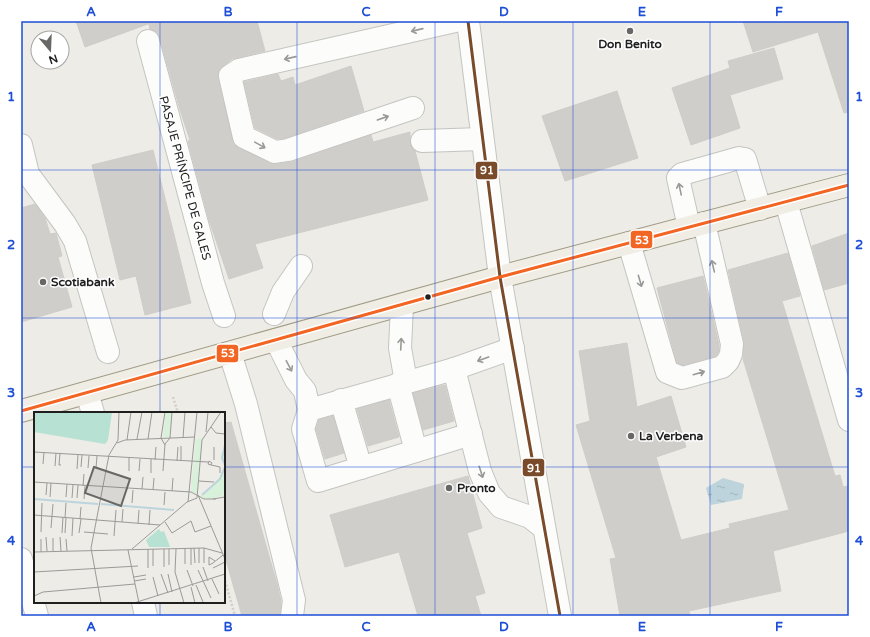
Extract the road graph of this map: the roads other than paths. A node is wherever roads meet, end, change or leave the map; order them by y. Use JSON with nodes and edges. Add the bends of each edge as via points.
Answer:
{"nodes":[{"id":1,"x":454,"y":21,"type":"edge"},
{"id":2,"x":468,"y":21,"type":"edge"},
{"id":3,"x":148,"y":41,"type":"dead end"},
{"id":4,"x":413,"y":108,"type":"dead end"},
{"id":5,"x":482,"y":139,"type":"junction"},
{"id":6,"x":422,"y":141,"type":"dead end"},
{"id":7,"x":21,"y":145,"type":"edge"},
{"id":8,"x":849,"y":185,"type":"edge"},
{"id":9,"x":786,"y":202,"type":"junction"},
{"id":10,"x":760,"y":209,"type":"junction"},
{"id":11,"x":696,"y":225,"type":"junction"},
{"id":12,"x":629,"y":243,"type":"junction"},
{"id":13,"x":301,"y":266,"type":"dead end"},
{"id":14,"x":500,"y":277,"type":"junction"},
{"id":15,"x":402,"y":305,"type":"junction"},
{"id":16,"x":274,"y":314,"type":"dead end"},
{"id":17,"x":224,"y":316,"type":"dead end"},
{"id":18,"x":276,"y":340,"type":"junction"},
{"id":19,"x":513,"y":348,"type":"junction"},
{"id":20,"x":108,"y":352,"type":"dead end"},
{"id":21,"x":230,"y":353,"type":"junction"},
{"id":22,"x":454,"y":369,"type":"junction"},
{"id":23,"x":402,"y":383,"type":"junction"},
{"id":24,"x":307,"y":400,"type":"junction"},
{"id":25,"x":341,"y":400,"type":"junction"},
{"id":26,"x":90,"y":403,"type":"edge"},
{"id":27,"x":21,"y":411,"type":"edge"},
{"id":28,"x":849,"y":420,"type":"edge"},
{"id":29,"x":471,"y":434,"type":"junction"},
{"id":30,"x":416,"y":451,"type":"junction"},
{"id":31,"x":360,"y":468,"type":"junction"},
{"id":32,"x":544,"y":528,"type":"junction"},
{"id":33,"x":21,"y":559,"type":"edge"},
{"id":34,"x":143,"y":603,"type":"edge"},
{"id":35,"x":37,"y":616,"type":"edge"},
{"id":36,"x":146,"y":616,"type":"edge"},
{"id":37,"x":292,"y":616,"type":"edge"},
{"id":38,"x":560,"y":616,"type":"edge"}],
"edges":[{"from":1,"to":4,"type":"street","one_way":true,"via":[[239,70],[230,76],[244,137],[275,152],[288,150]]},
{"from":2,"to":5,"type":"street"},
{"from":3,"to":17,"type":"street","name":"PASAJE PRÍNCIPE DE GALES"},
{"from":5,"to":6,"type":"street"},
{"from":5,"to":14,"type":"street"},
{"from":7,"to":20,"type":"street","via":[[28,174],[76,241]]},
{"from":8,"to":9,"type":"main road"},
{"from":9,"to":10,"type":"main road"},
{"from":9,"to":28,"type":"street"},
{"from":10,"to":11,"type":"main road"},
{"from":11,"to":10,"type":"street","one_way":true,"via":[[678,178],[682,174],[739,158],[745,160]]},
{"from":11,"to":12,"type":"main road"},
{"from":12,"to":11,"type":"street","one_way":true,"via":[[667,372],[682,378],[722,367],[728,361],[732,344]]},
{"from":12,"to":14,"type":"main road"},
{"from":13,"to":16,"type":"street","via":[[283,292]]},
{"from":14,"to":15,"type":"main road"},
{"from":14,"to":19,"type":"street"},
{"from":15,"to":18,"type":"main road"},
{"from":23,"to":15,"type":"street","one_way":true},
{"from":18,"to":21,"type":"main road"},
{"from":18,"to":24,"type":"street","one_way":true},
{"from":19,"to":22,"type":"street","one_way":true},
{"from":19,"to":32,"type":"street"},
{"from":21,"to":26,"type":"main road"},
{"from":21,"to":37,"type":"street","via":[[246,404],[294,600]]},
{"from":22,"to":23,"type":"street"},
{"from":22,"to":29,"type":"street"},
{"from":23,"to":25,"type":"street"},
{"from":23,"to":30,"type":"street"},
{"from":24,"to":25,"type":"street"},
{"from":24,"to":31,"type":"street","via":[[303,429],[318,481]]},
{"from":25,"to":31,"type":"street"},
{"from":26,"to":27,"type":"main road"},
{"from":29,"to":30,"type":"street"},
{"from":29,"to":32,"type":"street","one_way":true,"via":[[488,493],[501,507],[530,517]]},
{"from":30,"to":31,"type":"street"},
{"from":32,"to":38,"type":"street"},
{"from":33,"to":35,"type":"street"},
{"from":34,"to":36,"type":"street"}]}
